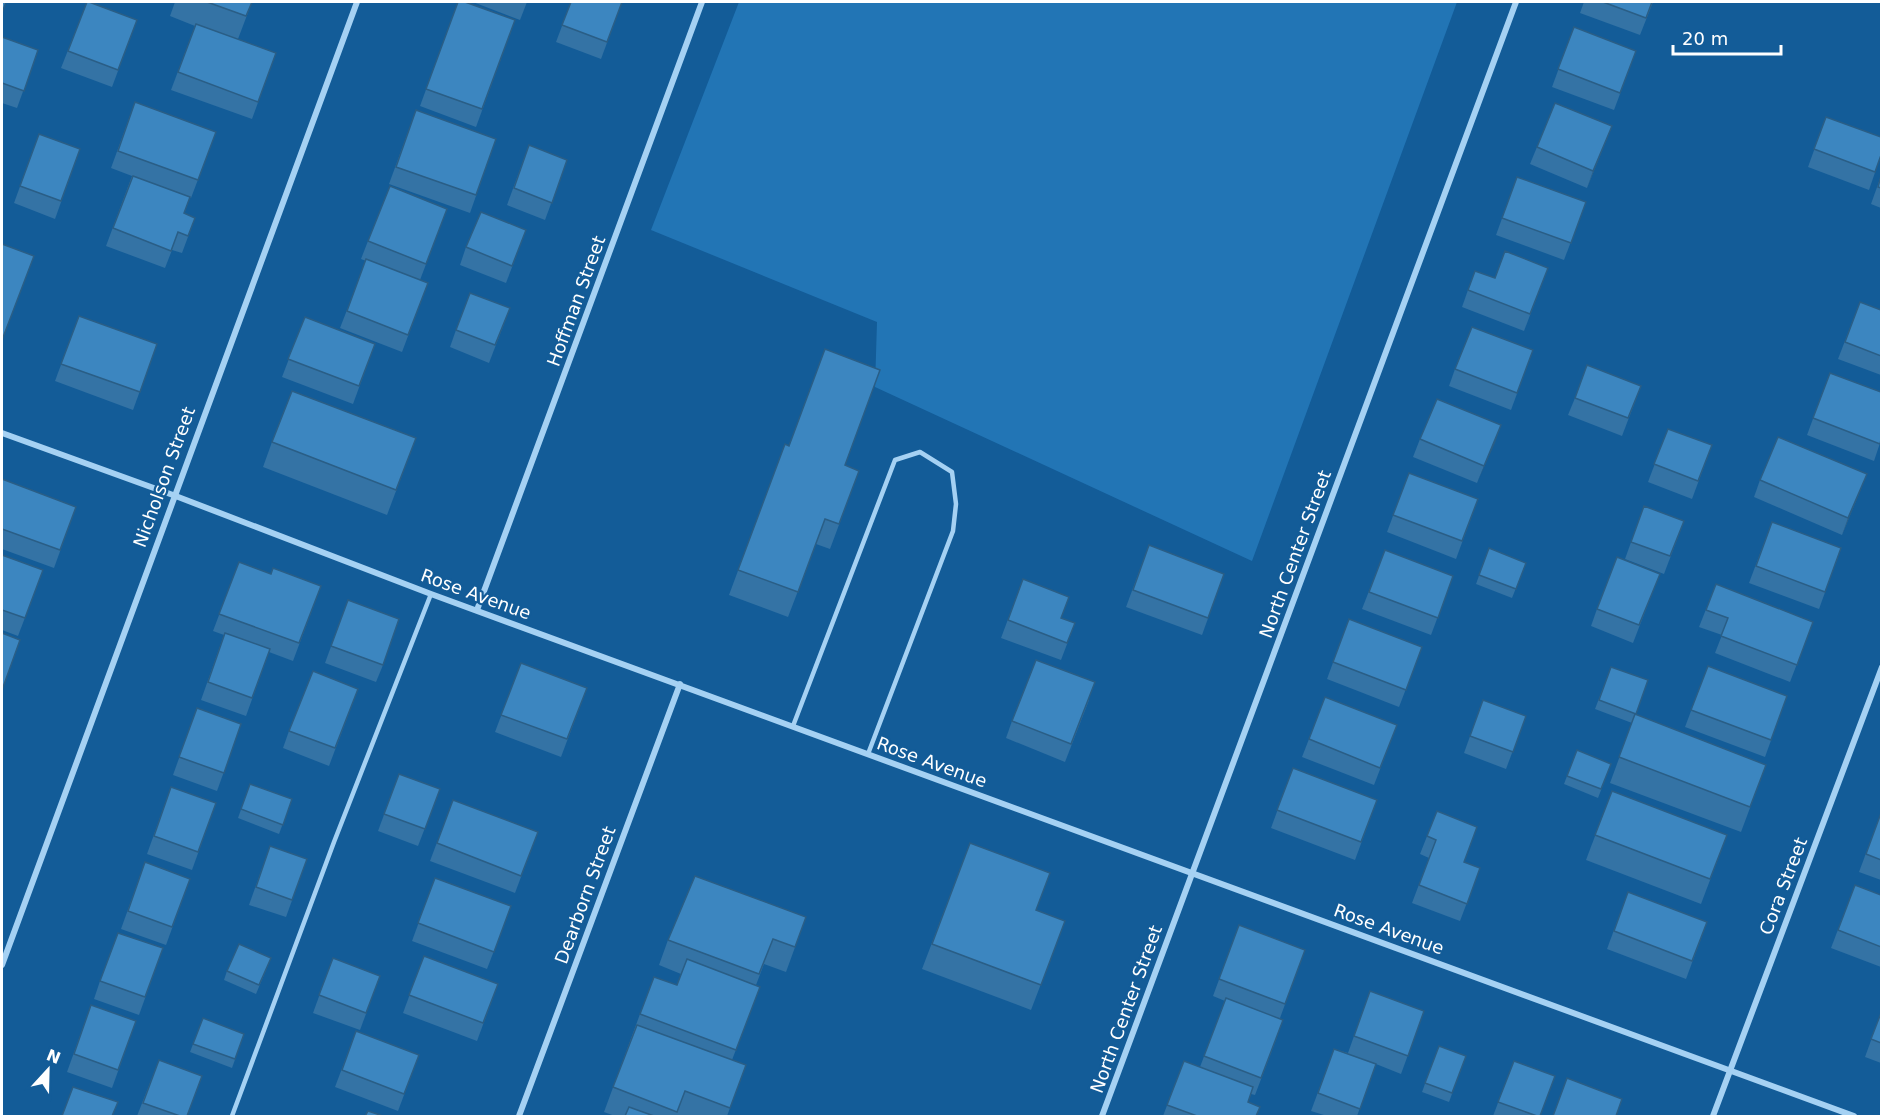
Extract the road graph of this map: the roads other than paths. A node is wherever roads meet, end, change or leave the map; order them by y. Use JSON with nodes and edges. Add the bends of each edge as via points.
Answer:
{"nodes":[{"id":1,"x":357,"y":2,"type":"edge"},
{"id":2,"x":702,"y":2,"type":"edge"},
{"id":3,"x":1516,"y":2,"type":"edge"},
{"id":4,"x":2,"y":433,"type":"edge"},
{"id":5,"x":173,"y":495,"type":"junction"},
{"id":6,"x":431,"y":594,"type":"junction"},
{"id":7,"x":477,"y":610,"type":"junction"},
{"id":8,"x":1881,"y":667,"type":"edge"},
{"id":9,"x":680,"y":684,"type":"junction"},
{"id":10,"x":793,"y":726,"type":"junction"},
{"id":11,"x":868,"y":754,"type":"junction"},
{"id":12,"x":1192,"y":873,"type":"junction"},
{"id":13,"x":2,"y":965,"type":"edge"},
{"id":14,"x":1729,"y":1071,"type":"junction"},
{"id":15,"x":232,"y":1116,"type":"edge"},
{"id":16,"x":519,"y":1116,"type":"edge"},
{"id":17,"x":1102,"y":1116,"type":"edge"},
{"id":18,"x":1713,"y":1116,"type":"edge"},
{"id":19,"x":1854,"y":1116,"type":"edge"}],
"edges":[{"from":1,"to":5,"type":"street","name":"Nicholson Street"},
{"from":2,"to":7,"type":"street","name":"Hoffman Street"},
{"from":3,"to":12,"type":"street","name":"North Center Street"},
{"from":4,"to":5,"type":"street","name":"Rose Avenue"},
{"from":5,"to":6,"type":"street","name":"Rose Avenue"},
{"from":5,"to":13,"type":"street","name":"Nicholson Street"},
{"from":6,"to":7,"type":"street","name":"Rose Avenue"},
{"from":6,"to":15,"type":"lane"},
{"from":7,"to":9,"type":"street","name":"Rose Avenue"},
{"from":8,"to":14,"type":"street","name":"Cora Street"},
{"from":9,"to":10,"type":"street","name":"Rose Avenue"},
{"from":9,"to":16,"type":"street","name":"Dearborn Street"},
{"from":10,"to":11,"type":"street","name":"Rose Avenue"},
{"from":10,"to":11,"type":"lane","via":[[896,460],[920,453],[952,472],[956,504],[953,531]]},
{"from":11,"to":12,"type":"street","name":"Rose Avenue"},
{"from":12,"to":14,"type":"street","name":"Rose Avenue"},
{"from":12,"to":17,"type":"street","name":"North Center Street"},
{"from":14,"to":18,"type":"street","name":"Cora Street"},
{"from":14,"to":19,"type":"street","name":"Rose Avenue"}]}
